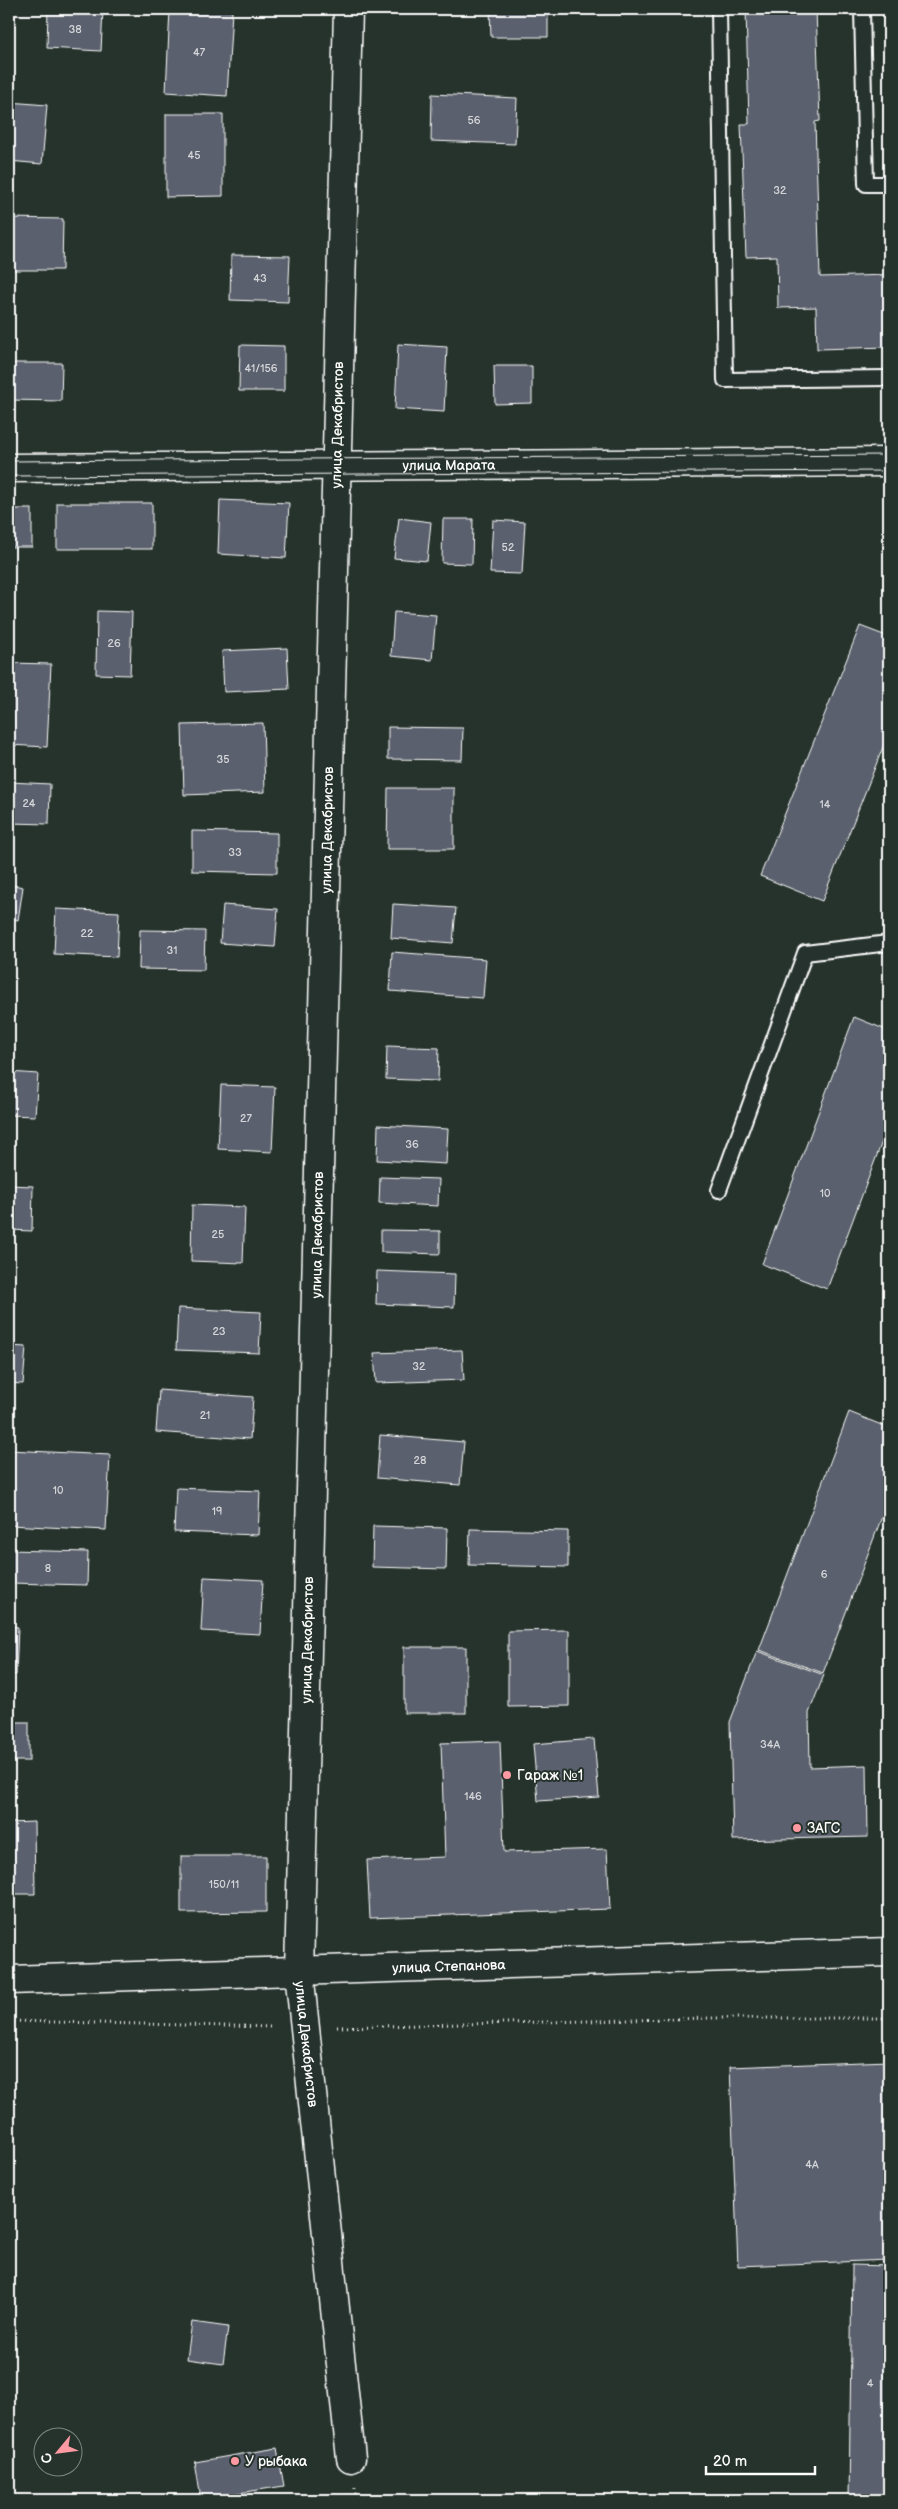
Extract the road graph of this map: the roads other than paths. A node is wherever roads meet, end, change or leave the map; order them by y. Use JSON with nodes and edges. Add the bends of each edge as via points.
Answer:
{"nodes":[{"id":1,"x":348,"y":9,"type":"edge"},
{"id":2,"x":719,"y":9,"type":"edge"},
{"id":3,"x":862,"y":9,"type":"edge"},
{"id":4,"x":889,"y":184,"type":"edge"},
{"id":5,"x":889,"y":378,"type":"edge"},
{"id":6,"x":889,"y":462,"type":"edge"},
{"id":7,"x":336,"y":466,"type":"junction"},
{"id":8,"x":9,"y":468,"type":"edge"},
{"id":9,"x":889,"y":942,"type":"edge"},
{"id":10,"x":719,"y":1190,"type":"dead end"},
{"id":11,"x":889,"y":1952,"type":"edge"},
{"id":12,"x":299,"y":1972,"type":"junction"},
{"id":13,"x":9,"y":1980,"type":"edge"},
{"id":14,"x":351,"y":2458,"type":"dead end"}],
"edges":[{"from":1,"to":7,"type":"street","name":"улица Декабристов"},
{"from":2,"to":5,"type":"lane","via":[[725,380]]},
{"from":3,"to":4,"type":"lane","via":[[866,184]]},
{"from":6,"to":7,"type":"street","name":"улица Марата"},
{"from":7,"to":8,"type":"street","name":"улица Марата"},
{"from":7,"to":12,"type":"street","name":"улица Декабристов"},
{"from":9,"to":10,"type":"lane","via":[[805,953]]},
{"from":11,"to":12,"type":"street","name":"улица Степанова"},
{"from":12,"to":13,"type":"street","name":"улица Степанова"},
{"from":12,"to":14,"type":"street","name":"улица Декабристов"}]}
